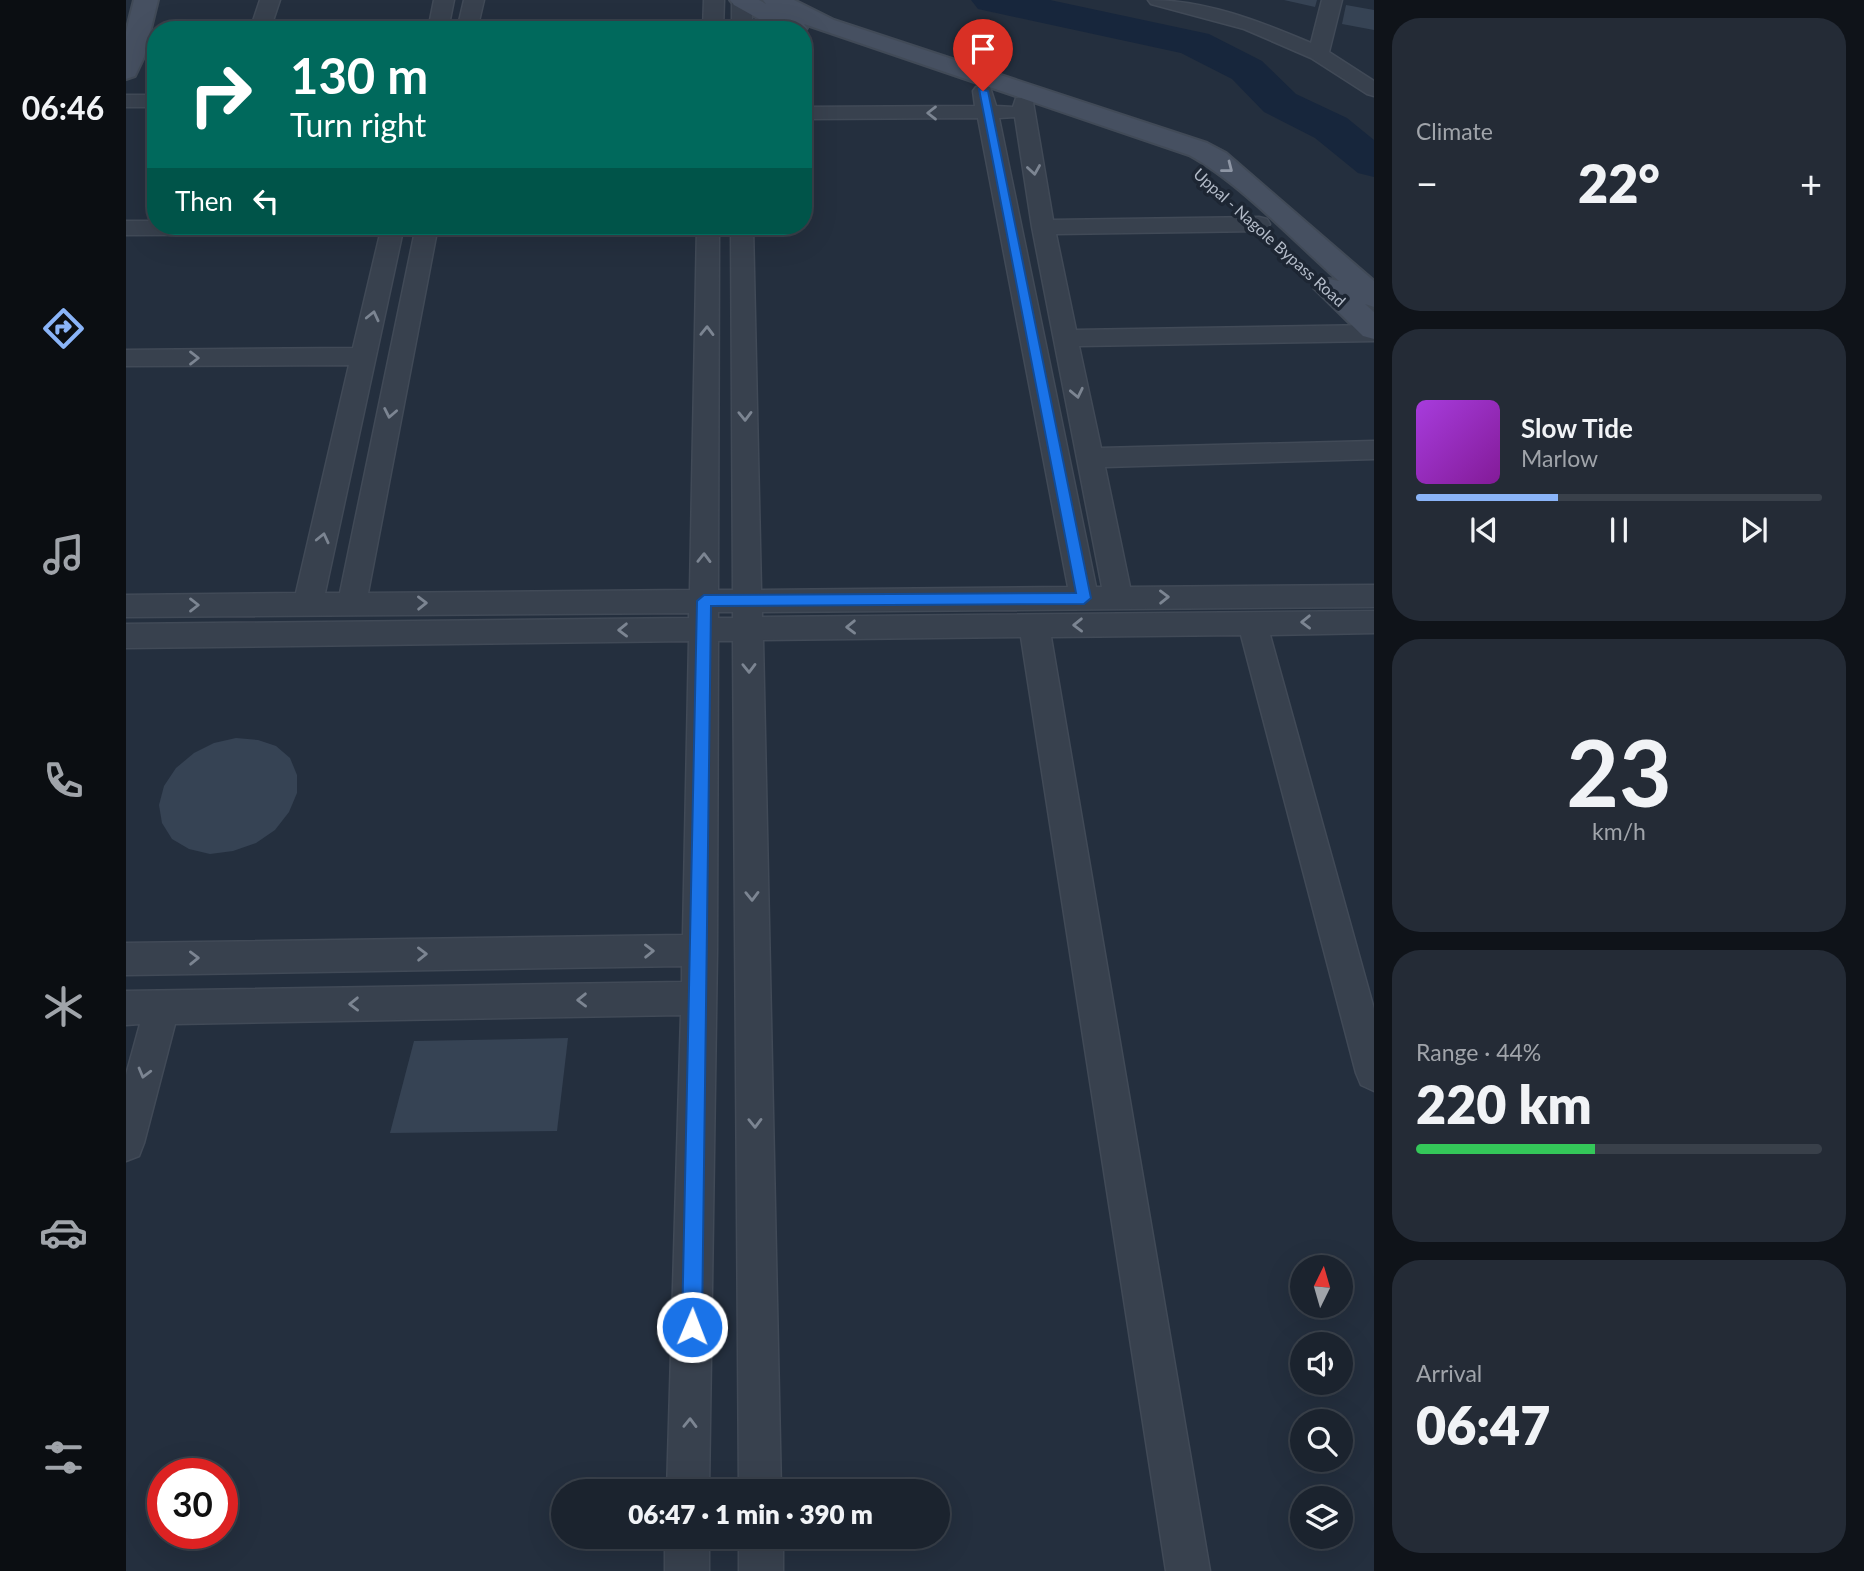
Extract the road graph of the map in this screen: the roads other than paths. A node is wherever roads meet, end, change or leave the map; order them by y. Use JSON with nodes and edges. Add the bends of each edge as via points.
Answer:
{"nodes":[{"id":1,"x":146,"y":0,"type":"edge"},
{"id":2,"x":270,"y":0,"type":"edge"},
{"id":3,"x":444,"y":0,"type":"edge"},
{"id":4,"x":474,"y":0,"type":"edge"},
{"id":5,"x":714,"y":0,"type":"edge"},
{"id":6,"x":742,"y":0,"type":"edge"},
{"id":7,"x":775,"y":0,"type":"edge"},
{"id":8,"x":1158,"y":0,"type":"edge"},
{"id":9,"x":1332,"y":0,"type":"edge"},
{"id":10,"x":263,"y":21,"type":"edge"},
{"id":11,"x":440,"y":21,"type":"edge"},
{"id":12,"x":469,"y":21,"type":"edge"},
{"id":13,"x":713,"y":21,"type":"edge"},
{"id":14,"x":742,"y":21,"type":"edge"},
{"id":15,"x":781,"y":21,"type":"edge"},
{"id":16,"x":812,"y":34,"type":"edge"},
{"id":17,"x":1318,"y":54,"type":"junction"},
{"id":18,"x":126,"y":71,"type":"edge"},
{"id":19,"x":1374,"y":90,"type":"edge"},
{"id":20,"x":812,"y":96,"type":"edge"},
{"id":21,"x":985,"y":100,"type":"junction"},
{"id":22,"x":126,"y":101,"type":"edge"},
{"id":23,"x":147,"y":101,"type":"edge"},
{"id":24,"x":1024,"y":107,"type":"junction"},
{"id":25,"x":812,"y":112,"type":"edge"},
{"id":26,"x":147,"y":115,"type":"edge"},
{"id":27,"x":126,"y":116,"type":"edge"},
{"id":28,"x":1259,"y":224,"type":"junction"},
{"id":29,"x":1043,"y":227,"type":"junction"},
{"id":30,"x":126,"y":228,"type":"edge"},
{"id":31,"x":147,"y":228,"type":"edge"},
{"id":32,"x":391,"y":235,"type":"edge"},
{"id":33,"x":425,"y":235,"type":"edge"},
{"id":34,"x":708,"y":235,"type":"edge"},
{"id":35,"x":742,"y":235,"type":"edge"},
{"id":36,"x":1374,"y":297,"type":"edge"},
{"id":37,"x":1374,"y":331,"type":"edge"},
{"id":38,"x":1065,"y":338,"type":"junction"},
{"id":39,"x":126,"y":358,"type":"edge"},
{"id":40,"x":361,"y":367,"type":"junction"},
{"id":41,"x":126,"y":379,"type":"edge"},
{"id":42,"x":1374,"y":450,"type":"edge"},
{"id":43,"x":1090,"y":458,"type":"junction"},
{"id":44,"x":1374,"y":596,"type":"edge"},
{"id":45,"x":1084,"y":598,"type":"junction"},
{"id":46,"x":1118,"y":598,"type":"junction"},
{"id":47,"x":308,"y":604,"type":"junction"},
{"id":48,"x":352,"y":604,"type":"junction"},
{"id":49,"x":126,"y":606,"type":"edge"},
{"id":50,"x":704,"y":615,"type":"junction"},
{"id":51,"x":748,"y":615,"type":"junction"},
{"id":52,"x":1374,"y":622,"type":"edge"},
{"id":53,"x":1252,"y":623,"type":"junction"},
{"id":54,"x":1034,"y":625,"type":"junction"},
{"id":55,"x":126,"y":636,"type":"edge"},
{"id":56,"x":699,"y":950,"type":"junction"},
{"id":57,"x":126,"y":959,"type":"edge"},
{"id":58,"x":699,"y":998,"type":"junction"},
{"id":59,"x":162,"y":1007,"type":"junction"},
{"id":60,"x":126,"y":1008,"type":"edge"},
{"id":61,"x":1374,"y":1073,"type":"edge"},
{"id":62,"x":126,"y":1143,"type":"edge"},
{"id":63,"x":688,"y":1479,"type":"edge"},
{"id":64,"x":760,"y":1479,"type":"edge"},
{"id":65,"x":687,"y":1549,"type":"edge"},
{"id":66,"x":761,"y":1549,"type":"edge"},
{"id":67,"x":687,"y":1571,"type":"edge"},
{"id":68,"x":761,"y":1571,"type":"edge"},
{"id":69,"x":1188,"y":1571,"type":"edge"}],
"edges":[{"from":1,"to":18,"type":"street"},
{"from":2,"to":10,"type":"street"},
{"from":3,"to":11,"type":"street"},
{"from":4,"to":12,"type":"street"},
{"from":5,"to":13,"type":"street"},
{"from":6,"to":14,"type":"street"},
{"from":6,"to":15,"type":"street","name":"Uppal - Nagole Bypass Road"},
{"from":7,"to":36,"type":"street","name":"Uppal - Nagole Bypass Road","one_way":true,"via":[[825,24],[1198,149],[1247,183]]},
{"from":8,"to":17,"type":"street","via":[[1251,25]]},
{"from":9,"to":17,"type":"street"},
{"from":16,"to":21,"type":"street","name":"Uppal - Nagole Bypass Road"},
{"from":17,"to":19,"type":"street"},
{"from":20,"to":21,"type":"street"},
{"from":21,"to":24,"type":"street","name":"Uppal - Nagole Bypass Road"},
{"from":21,"to":25,"type":"street","one_way":true},
{"from":21,"to":45,"type":"street"},
{"from":22,"to":23,"type":"street"},
{"from":24,"to":28,"type":"street","name":"Uppal - Nagole Bypass Road","via":[[1188,164]]},
{"from":24,"to":29,"type":"street","one_way":true},
{"from":26,"to":27,"type":"street"},
{"from":28,"to":29,"type":"street"},
{"from":28,"to":37,"type":"street","name":"Uppal - Nagole Bypass Road"},
{"from":29,"to":38,"type":"street"},
{"from":30,"to":31,"type":"street"},
{"from":40,"to":32,"type":"street","one_way":true},
{"from":33,"to":48,"type":"street","one_way":true},
{"from":50,"to":34,"type":"street","one_way":true},
{"from":35,"to":51,"type":"street","one_way":true},
{"from":37,"to":38,"type":"street"},
{"from":38,"to":43,"type":"street","one_way":true},
{"from":39,"to":40,"type":"street","one_way":true},
{"from":40,"to":41,"type":"street"},
{"from":47,"to":40,"type":"street","one_way":true},
{"from":42,"to":43,"type":"street"},
{"from":43,"to":46,"type":"street"},
{"from":46,"to":44,"type":"street","one_way":true},
{"from":45,"to":46,"type":"street"},
{"from":45,"to":51,"type":"street"},
{"from":47,"to":48,"type":"street"},
{"from":49,"to":47,"type":"street","one_way":true},
{"from":48,"to":50,"type":"street","one_way":true},
{"from":50,"to":51,"type":"street"},
{"from":50,"to":55,"type":"street","one_way":true},
{"from":50,"to":56,"type":"street"},
{"from":54,"to":51,"type":"street","one_way":true},
{"from":51,"to":64,"type":"street","one_way":true},
{"from":52,"to":53,"type":"street","one_way":true},
{"from":53,"to":54,"type":"street","one_way":true},
{"from":53,"to":61,"type":"street"},
{"from":54,"to":69,"type":"street"},
{"from":57,"to":56,"type":"street","one_way":true},
{"from":56,"to":58,"type":"street"},
{"from":58,"to":59,"type":"street","one_way":true},
{"from":63,"to":58,"type":"street","one_way":true},
{"from":59,"to":60,"type":"street"},
{"from":59,"to":62,"type":"street","one_way":true},
{"from":65,"to":67,"type":"street"},
{"from":66,"to":68,"type":"street"}]}
